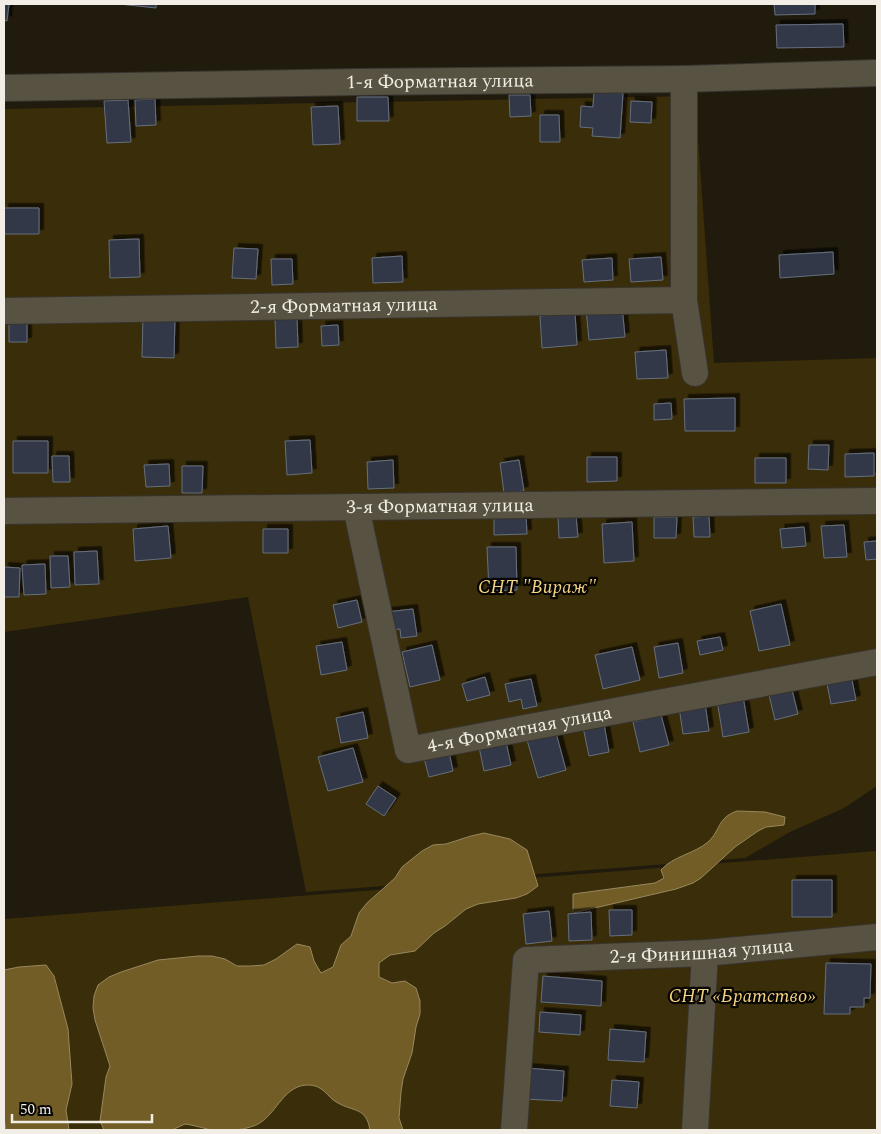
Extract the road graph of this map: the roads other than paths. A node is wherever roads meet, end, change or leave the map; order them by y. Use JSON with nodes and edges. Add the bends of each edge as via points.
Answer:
{"nodes":[{"id":1,"x":877,"y":73,"type":"edge"},
{"id":2,"x":684,"y":79,"type":"junction"},
{"id":3,"x":4,"y":88,"type":"edge"},
{"id":4,"x":684,"y":300,"type":"junction"},
{"id":5,"x":4,"y":311,"type":"edge"},
{"id":6,"x":695,"y":373,"type":"dead end"},
{"id":7,"x":877,"y":501,"type":"edge"},
{"id":8,"x":356,"y":507,"type":"junction"},
{"id":9,"x":4,"y":511,"type":"edge"},
{"id":10,"x":877,"y":662,"type":"edge"},
{"id":11,"x":877,"y":937,"type":"edge"},
{"id":12,"x":705,"y":953,"type":"junction"},
{"id":13,"x":514,"y":1130,"type":"edge"},
{"id":14,"x":695,"y":1130,"type":"edge"}],
"edges":[{"from":1,"to":2,"type":"street","name":"1-я Форматная улица"},
{"from":2,"to":3,"type":"street","name":"1-я Форматная улица"},
{"from":2,"to":4,"type":"street"},
{"from":4,"to":5,"type":"street","name":"2-я Форматная улица"},
{"from":4,"to":6,"type":"street"},
{"from":7,"to":8,"type":"street","name":"3-я Форматная улица"},
{"from":8,"to":9,"type":"street","name":"3-я Форматная улица"},
{"from":8,"to":10,"type":"street","name":"4-я Форматная улица","via":[[408,750]]},
{"from":11,"to":12,"type":"street","name":"2-я Финишная улица"},
{"from":12,"to":13,"type":"street","name":"2-я Финишная улица","via":[[526,960]]},
{"from":12,"to":14,"type":"street"}]}
